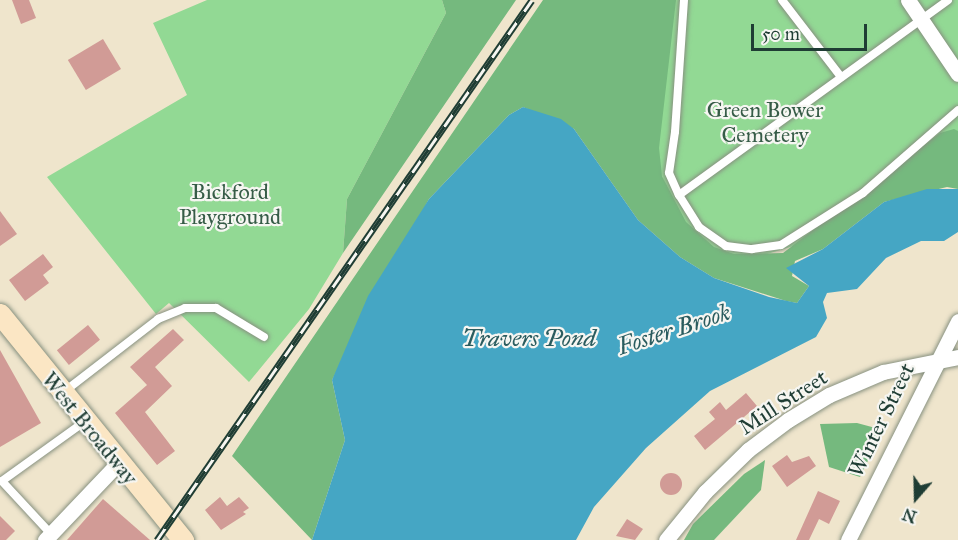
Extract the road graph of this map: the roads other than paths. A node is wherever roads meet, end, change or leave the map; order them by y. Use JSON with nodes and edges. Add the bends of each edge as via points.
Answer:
{"nodes":[{"id":1,"x":684,"y":0,"type":"edge"},
{"id":2,"x":782,"y":0,"type":"edge"},
{"id":3,"x":908,"y":0,"type":"edge"},
{"id":4,"x":948,"y":0,"type":"edge"},
{"id":5,"x":922,"y":20,"type":"junction"},
{"id":6,"x":958,"y":74,"type":"edge"},
{"id":7,"x":842,"y":77,"type":"junction"},
{"id":8,"x":958,"y":110,"type":"edge"},
{"id":9,"x":679,"y":195,"type":"junction"},
{"id":10,"x":0,"y":314,"type":"edge"},
{"id":11,"x":958,"y":321,"type":"edge"},
{"id":12,"x":264,"y":337,"type":"dead end"},
{"id":13,"x":958,"y":357,"type":"edge"},
{"id":14,"x":935,"y":360,"type":"junction"},
{"id":15,"x":62,"y":394,"type":"junction"},
{"id":16,"x":84,"y":422,"type":"junction"},
{"id":17,"x":117,"y":464,"type":"junction"},
{"id":18,"x":1,"y":480,"type":"edge"},
{"id":19,"x":48,"y":537,"type":"edge"},
{"id":20,"x":183,"y":540,"type":"edge"},
{"id":21,"x":666,"y":540,"type":"edge"},
{"id":22,"x":848,"y":540,"type":"edge"}],
"edges":[{"from":1,"to":9,"type":"lane","via":[[669,173]]},
{"from":2,"to":7,"type":"lane"},
{"from":3,"to":5,"type":"street"},
{"from":4,"to":5,"type":"lane"},
{"from":5,"to":6,"type":"street"},
{"from":5,"to":7,"type":"lane"},
{"from":7,"to":9,"type":"lane"},
{"from":8,"to":9,"type":"lane","via":[[863,193],[781,245],[752,249],[726,246],[699,227]]},
{"from":10,"to":15,"type":"main road","name":"West Broadway"},
{"from":11,"to":14,"type":"street","name":"Winter Street"},
{"from":12,"to":15,"type":"lane","via":[[216,308],[185,308],[158,319]]},
{"from":13,"to":14,"type":"street","name":"Mill Street"},
{"from":14,"to":21,"type":"street","name":"Mill Street","via":[[882,372],[829,395],[788,420],[748,450],[705,492]]},
{"from":14,"to":22,"type":"street","name":"Winter Street"},
{"from":15,"to":16,"type":"main road","name":"West Broadway"},
{"from":16,"to":17,"type":"main road","name":"West Broadway"},
{"from":16,"to":18,"type":"lane"},
{"from":17,"to":19,"type":"street"},
{"from":17,"to":20,"type":"main road","name":"West Broadway"},
{"from":18,"to":19,"type":"lane"}]}
